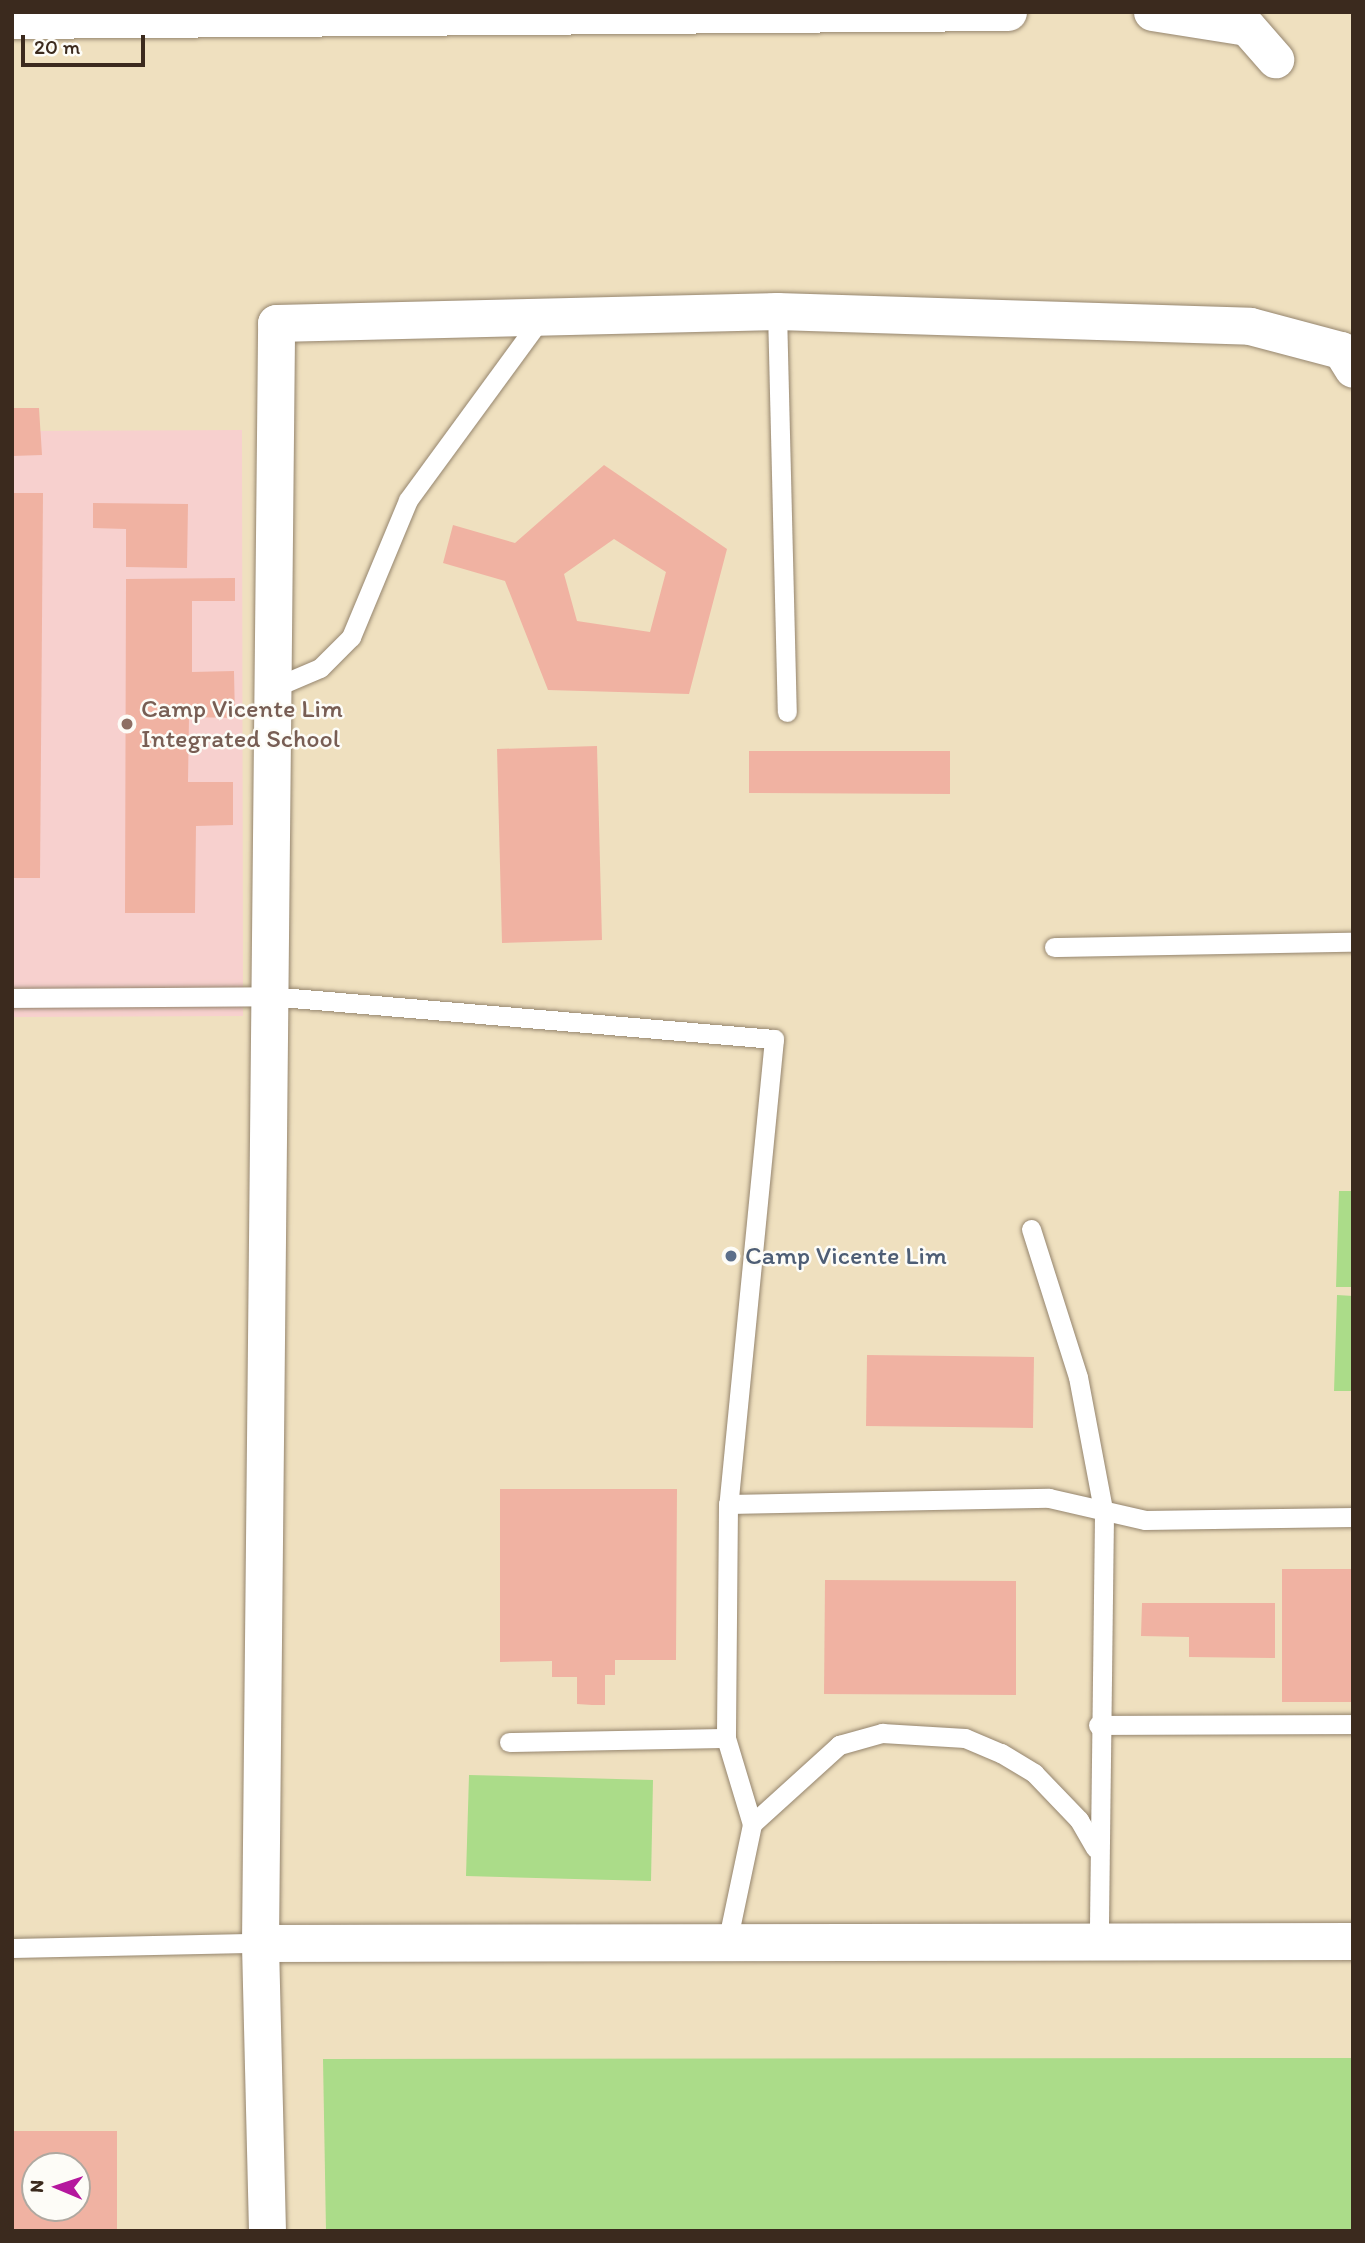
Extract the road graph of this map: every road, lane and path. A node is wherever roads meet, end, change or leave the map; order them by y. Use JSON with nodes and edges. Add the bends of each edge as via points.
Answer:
{"nodes":[{"id":1,"x":1008,"y":12,"type":"edge"},
{"id":2,"x":1152,"y":12,"type":"edge"},
{"id":3,"x":12,"y":20,"type":"edge"},
{"id":4,"x":1275,"y":59,"type":"dead end"},
{"id":5,"x":777,"y":311,"type":"junction"},
{"id":6,"x":542,"y":317,"type":"junction"},
{"id":7,"x":1353,"y":369,"type":"edge"},
{"id":8,"x":273,"y":688,"type":"junction"},
{"id":9,"x":787,"y":712,"type":"dead end"},
{"id":10,"x":1353,"y":942,"type":"edge"},
{"id":11,"x":1054,"y":947,"type":"dead end"},
{"id":12,"x":270,"y":996,"type":"junction"},
{"id":13,"x":12,"y":998,"type":"edge"},
{"id":14,"x":1031,"y":1229,"type":"dead end"},
{"id":15,"x":728,"y":1504,"type":"junction"},
{"id":16,"x":1104,"y":1515,"type":"junction"},
{"id":17,"x":1353,"y":1517,"type":"edge"},
{"id":18,"x":1353,"y":1724,"type":"edge"},
{"id":19,"x":1098,"y":1725,"type":"junction"},
{"id":20,"x":726,"y":1738,"type":"junction"},
{"id":21,"x":509,"y":1742,"type":"dead end"},
{"id":22,"x":752,"y":1824,"type":"junction"},
{"id":23,"x":1095,"y":1849,"type":"junction"},
{"id":24,"x":1099,"y":1940,"type":"junction"},
{"id":25,"x":1353,"y":1941,"type":"edge"},
{"id":26,"x":260,"y":1942,"type":"junction"},
{"id":27,"x":727,"y":1944,"type":"junction"},
{"id":28,"x":12,"y":1948,"type":"edge"},
{"id":29,"x":267,"y":2231,"type":"edge"}],
"edges":[{"from":1,"to":3,"type":"street"},
{"from":2,"to":4,"type":"street","via":[[1247,27]]},
{"from":5,"to":6,"type":"street"},
{"from":5,"to":7,"type":"street","via":[[1250,326],[1341,350]]},
{"from":5,"to":9,"type":"lane"},
{"from":6,"to":8,"type":"lane","via":[[408,500],[351,637],[320,668]]},
{"from":6,"to":8,"type":"street","via":[[276,323]]},
{"from":8,"to":12,"type":"street"},
{"from":10,"to":11,"type":"lane"},
{"from":12,"to":13,"type":"lane"},
{"from":12,"to":15,"type":"lane","via":[[774,1039]]},
{"from":12,"to":26,"type":"street"},
{"from":14,"to":16,"type":"lane","via":[[1075,1364]]},
{"from":15,"to":16,"type":"lane","via":[[1049,1499]]},
{"from":15,"to":20,"type":"lane"},
{"from":16,"to":17,"type":"lane"},
{"from":16,"to":19,"type":"lane"},
{"from":18,"to":19,"type":"lane"},
{"from":19,"to":23,"type":"lane"},
{"from":20,"to":21,"type":"lane"},
{"from":20,"to":22,"type":"lane"},
{"from":22,"to":23,"type":"lane","via":[[839,1745],[883,1732],[926,1733],[965,1738],[1034,1773],[1079,1820]]},
{"from":22,"to":27,"type":"lane"},
{"from":23,"to":24,"type":"lane"},
{"from":24,"to":25,"type":"street"},
{"from":24,"to":27,"type":"street"},
{"from":26,"to":27,"type":"street"},
{"from":26,"to":28,"type":"lane"},
{"from":26,"to":29,"type":"street"}]}
